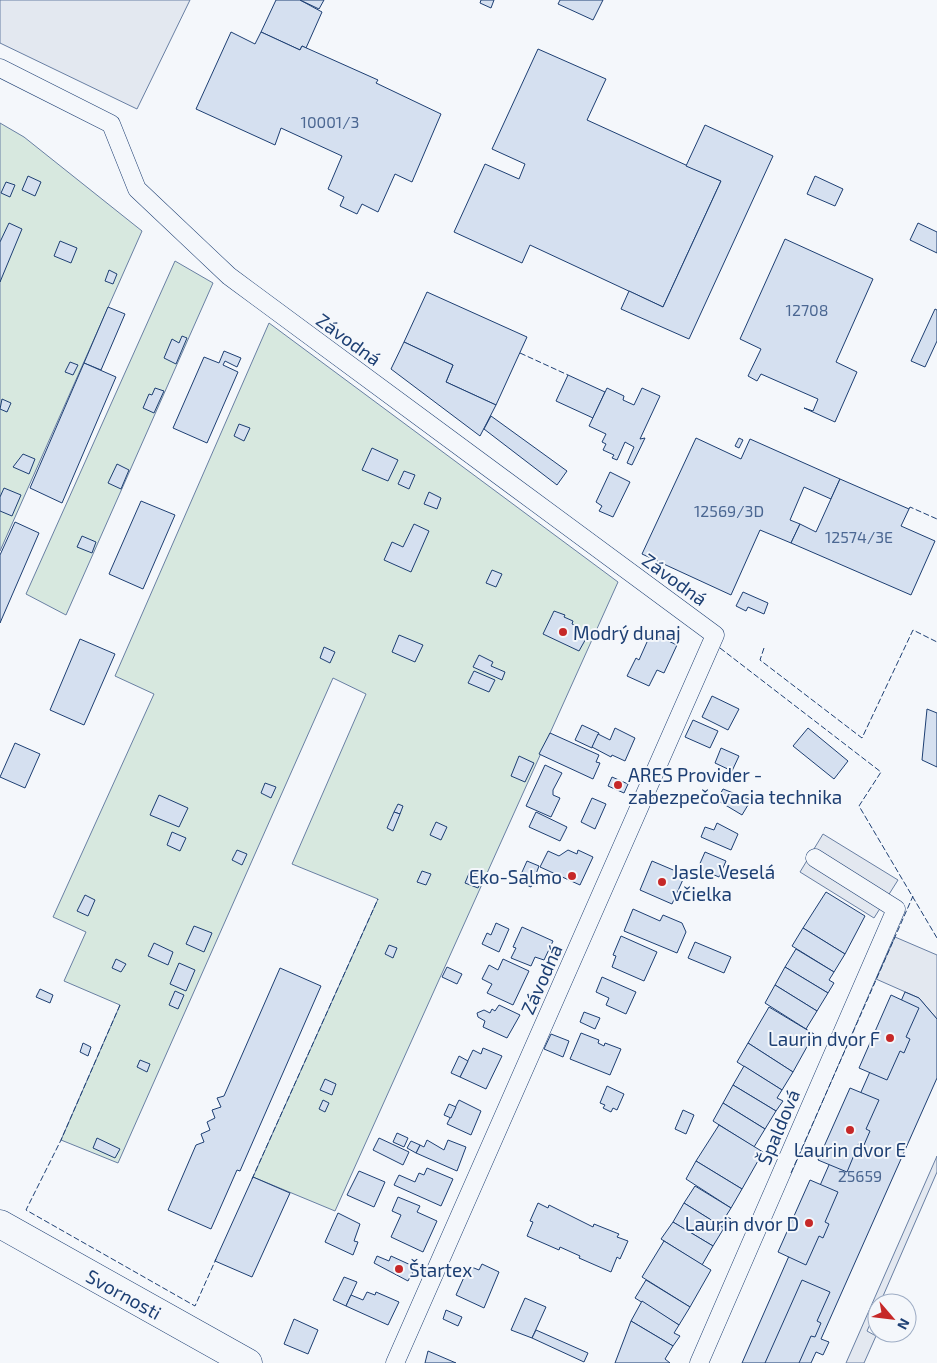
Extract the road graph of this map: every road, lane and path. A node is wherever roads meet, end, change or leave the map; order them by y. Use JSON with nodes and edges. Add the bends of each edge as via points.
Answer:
{"nodes":[{"id":1,"x":0,"y":68,"type":"edge"},
{"id":2,"x":815,"y":858,"type":"dead end"},
{"id":3,"x":0,"y":1224,"type":"edge"},
{"id":4,"x":248,"y":1363,"type":"edge"},
{"id":5,"x":395,"y":1363,"type":"edge"},
{"id":6,"x":699,"y":1363,"type":"edge"}],
"edges":[{"from":1,"to":5,"type":"street","name":"Závodná","via":[[111,124],[137,189],[229,276],[715,636]]},
{"from":2,"to":6,"type":"street","name":"Špaldová","via":[[896,909]]},
{"from":3,"to":4,"type":"main road","name":"Svornosti"}]}
